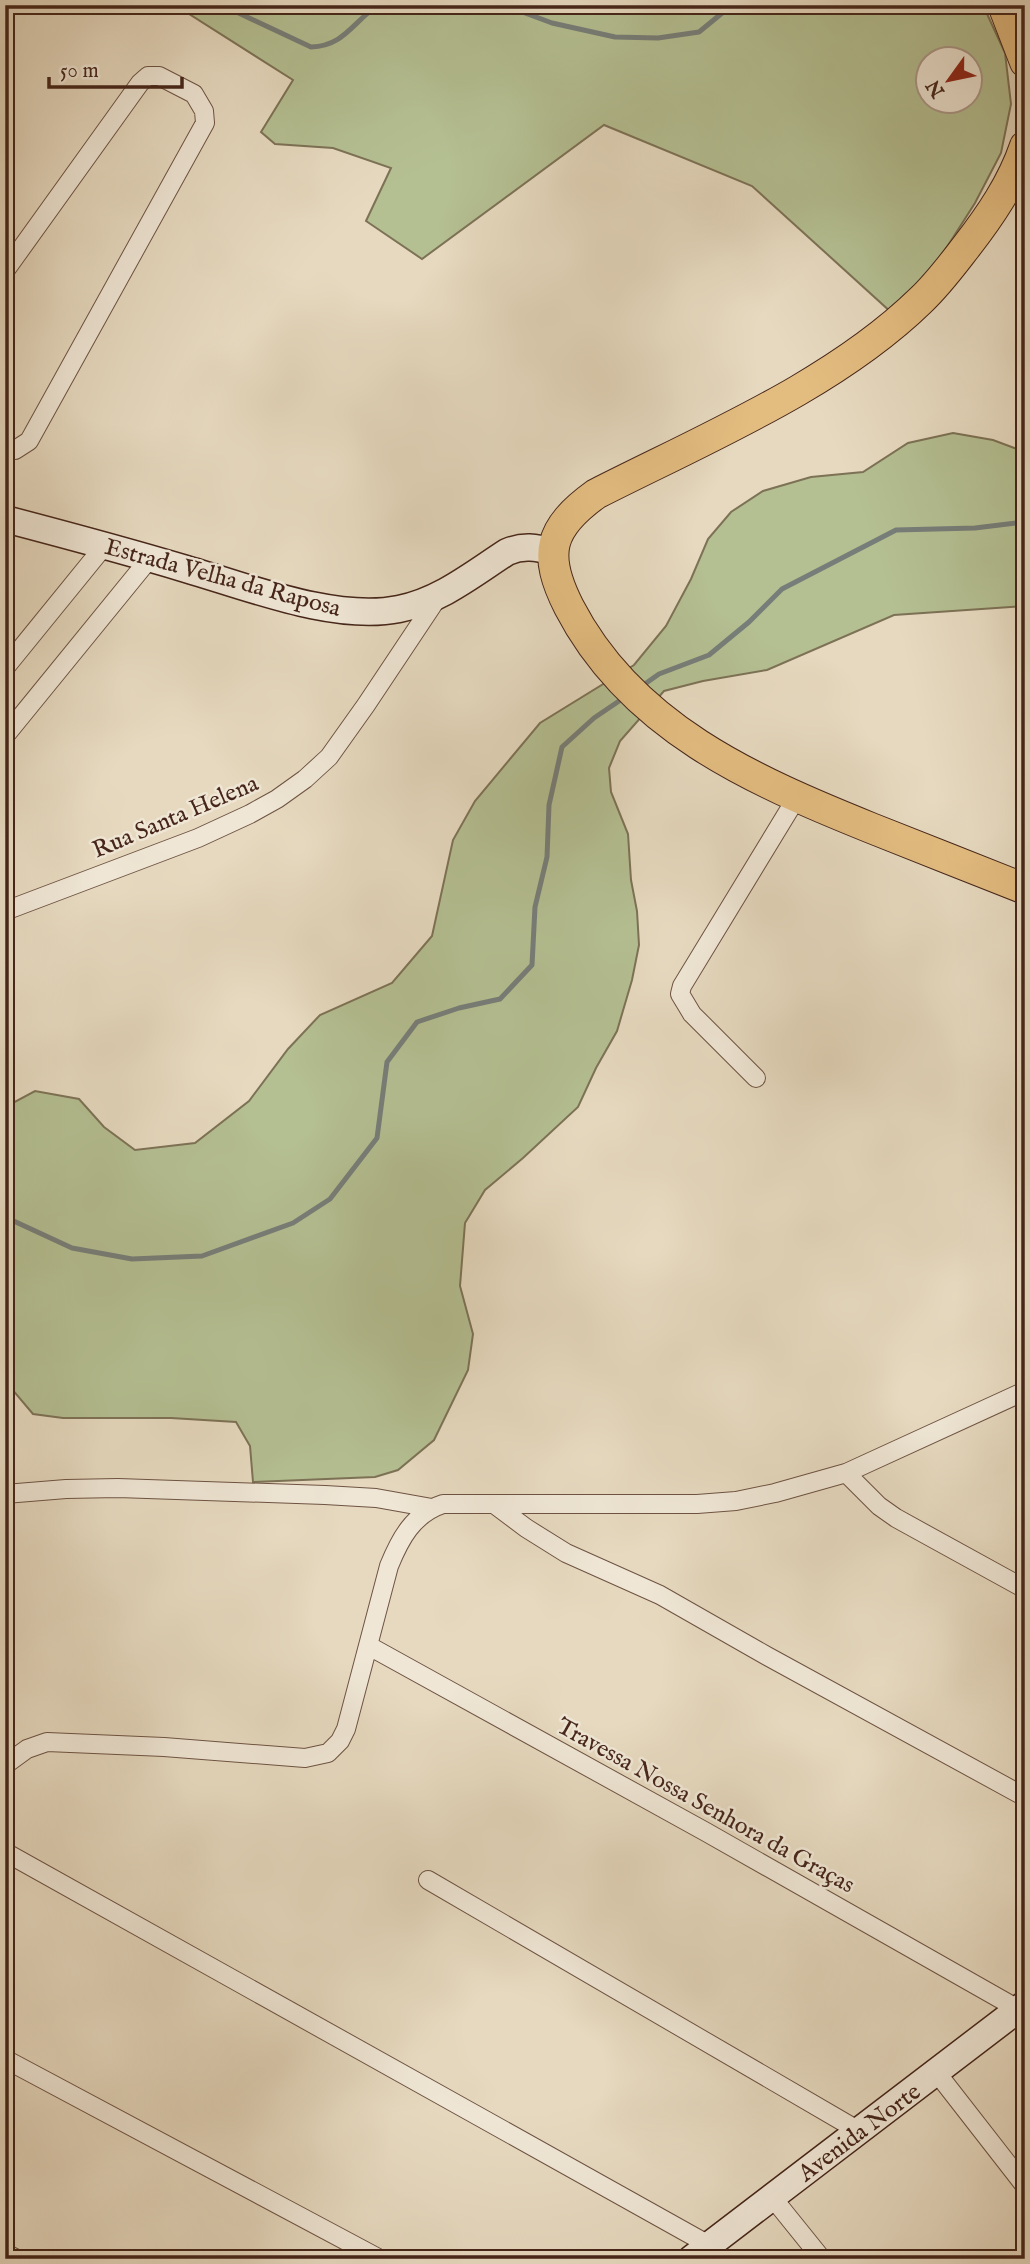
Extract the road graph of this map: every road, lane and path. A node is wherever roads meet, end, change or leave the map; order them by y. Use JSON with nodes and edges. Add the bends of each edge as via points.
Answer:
{"nodes":[{"id":1,"x":1003,"y":5,"type":"edge"},
{"id":2,"x":1025,"y":62,"type":"edge"},
{"id":3,"x":1025,"y":146,"type":"edge"},
{"id":4,"x":5,"y":271,"type":"edge"},
{"id":5,"x":5,"y":447,"type":"edge"},
{"id":6,"x":5,"y":519,"type":"edge"},
{"id":7,"x":105,"y":545,"type":"junction"},
{"id":8,"x":553,"y":552,"type":"junction"},
{"id":9,"x":150,"y":558,"type":"junction"},
{"id":10,"x":438,"y":597,"type":"junction"},
{"id":11,"x":5,"y":668,"type":"edge"},
{"id":12,"x":5,"y":736,"type":"edge"},
{"id":13,"x":797,"y":797,"type":"junction"},
{"id":14,"x":1025,"y":889,"type":"edge"},
{"id":15,"x":5,"y":911,"type":"edge"},
{"id":16,"x":756,"y":1078,"type":"dead end"},
{"id":17,"x":1025,"y":1391,"type":"edge"},
{"id":18,"x":846,"y":1473,"type":"junction"},
{"id":19,"x":5,"y":1494,"type":"edge"},
{"id":20,"x":494,"y":1504,"type":"junction"},
{"id":21,"x":432,"y":1508,"type":"junction"},
{"id":22,"x":1025,"y":1589,"type":"edge"},
{"id":23,"x":369,"y":1646,"type":"junction"},
{"id":24,"x":5,"y":1765,"type":"edge"},
{"id":25,"x":1025,"y":1797,"type":"edge"},
{"id":26,"x":5,"y":1853,"type":"edge"},
{"id":27,"x":428,"y":1880,"type":"dead end"},
{"id":28,"x":1021,"y":2007,"type":"edge"},
{"id":29,"x":5,"y":2059,"type":"edge"},
{"id":30,"x":937,"y":2073,"type":"junction"},
{"id":31,"x":859,"y":2131,"type":"junction"},
{"id":32,"x":1025,"y":2186,"type":"edge"},
{"id":33,"x":772,"y":2197,"type":"junction"},
{"id":34,"x":700,"y":2252,"type":"edge"},
{"id":35,"x":5,"y":2253,"type":"edge"},
{"id":36,"x":17,"y":2259,"type":"edge"},
{"id":37,"x":380,"y":2259,"type":"edge"},
{"id":38,"x":822,"y":2259,"type":"edge"}],
"edges":[{"from":1,"to":2,"type":"main road"},
{"from":3,"to":8,"type":"main road","via":[[1016,173],[988,220],[921,300],[851,357],[804,387],[596,494],[564,522]]},
{"from":4,"to":5,"type":"street","via":[[140,83],[148,76],[159,76],[194,94],[205,123],[29,441],[15,450]]},
{"from":6,"to":7,"type":"street","name":"Estrada Velha da Raposa"},
{"from":7,"to":9,"type":"street","name":"Estrada Velha da Raposa"},
{"from":7,"to":11,"type":"street"},
{"from":8,"to":10,"type":"street","name":"Estrada Velha da Raposa","via":[[516,548]]},
{"from":8,"to":13,"type":"main road","via":[[554,569],[575,618],[591,646],[631,692],[662,719],[734,766]]},
{"from":9,"to":10,"type":"street","name":"Estrada Velha da Raposa","via":[[346,611],[397,610]]},
{"from":9,"to":12,"type":"street"},
{"from":10,"to":15,"type":"street","name":"Rua Santa Helena","via":[[350,729],[305,779],[250,814],[198,838]]},
{"from":13,"to":14,"type":"main road"},
{"from":13,"to":16,"type":"street","via":[[706,943],[680,994],[692,1014]]},
{"from":17,"to":18,"type":"street"},
{"from":18,"to":20,"type":"street","via":[[723,1502]]},
{"from":18,"to":22,"type":"street","via":[[896,1518]]},
{"from":19,"to":21,"type":"street","via":[[118,1488],[325,1495]]},
{"from":20,"to":21,"type":"street"},
{"from":20,"to":25,"type":"street","via":[[566,1553],[660,1595]]},
{"from":21,"to":23,"type":"street","via":[[409,1527],[399,1543]]},
{"from":23,"to":24,"type":"street","via":[[346,1729],[328,1753],[317,1757],[47,1742]]},
{"from":23,"to":28,"type":"street","name":"Travessa Nossa Senhora da Graças"},
{"from":26,"to":34,"type":"street"},
{"from":27,"to":31,"type":"street"},
{"from":28,"to":30,"type":"street","name":"Avenida Norte"},
{"from":29,"to":37,"type":"street"},
{"from":30,"to":31,"type":"street","name":"Avenida Norte"},
{"from":30,"to":32,"type":"street"},
{"from":31,"to":33,"type":"street","name":"Avenida Norte"},
{"from":33,"to":34,"type":"street","name":"Avenida Norte"},
{"from":33,"to":38,"type":"street"},
{"from":35,"to":36,"type":"street"}]}
